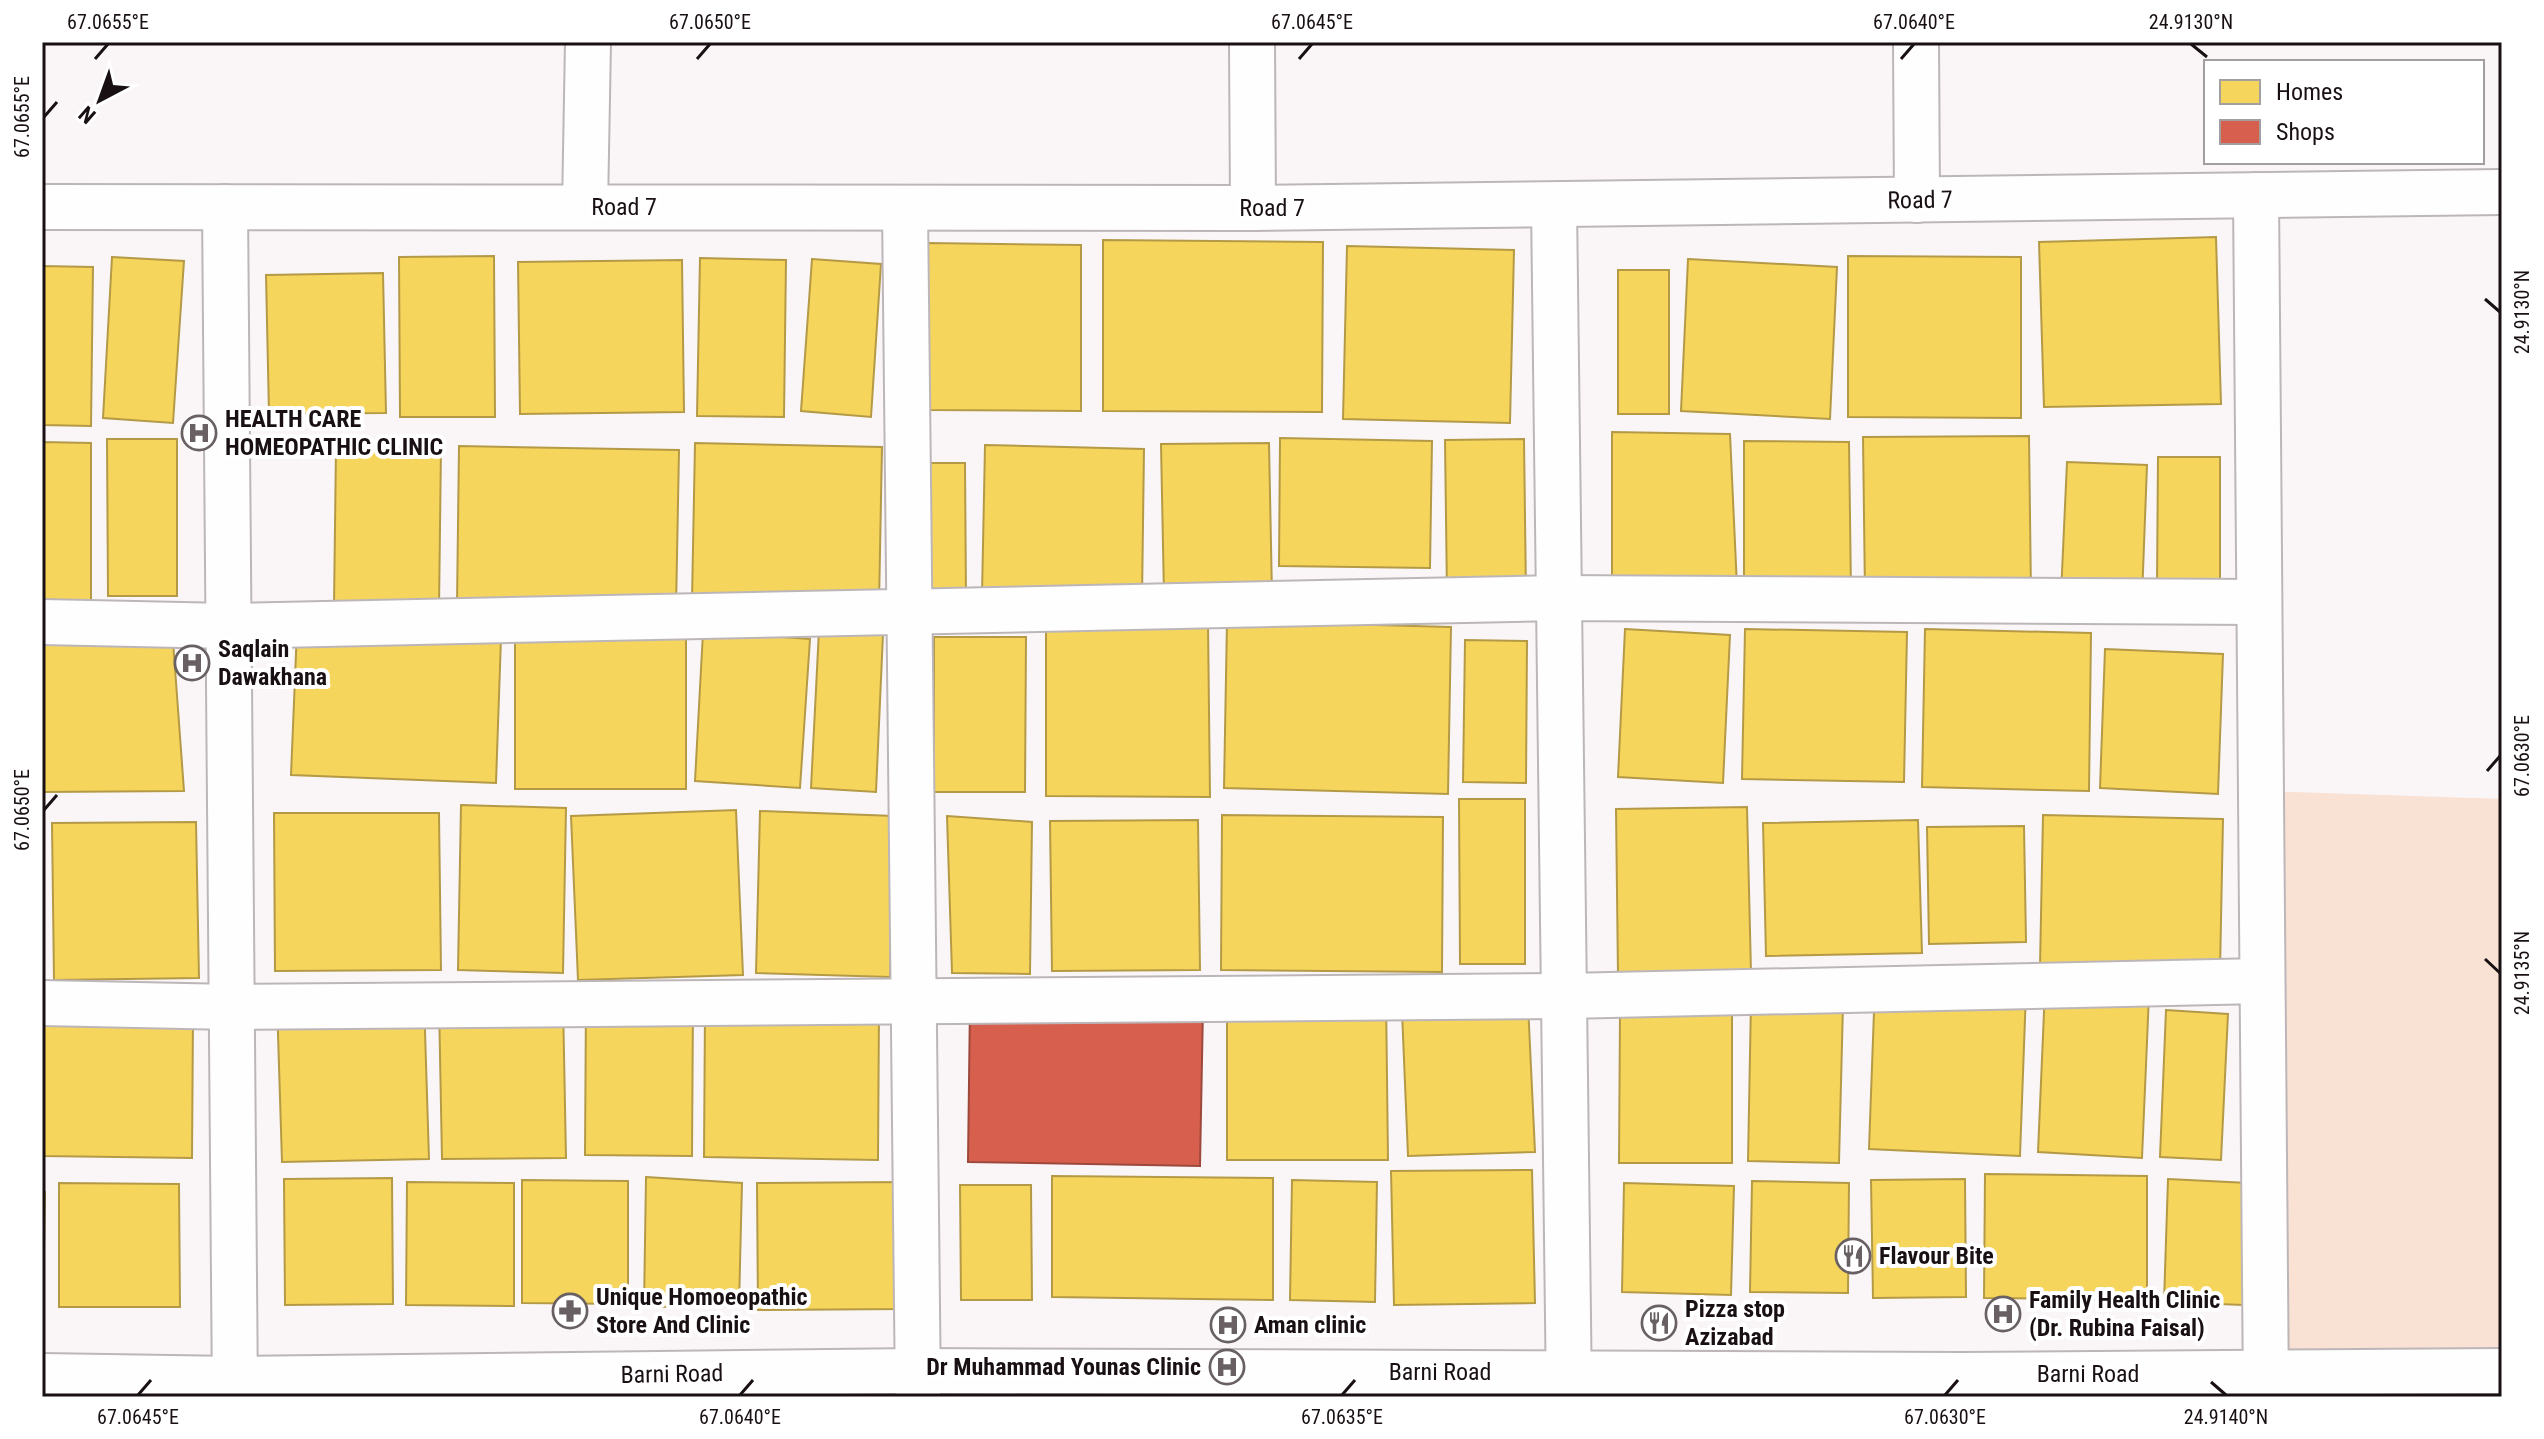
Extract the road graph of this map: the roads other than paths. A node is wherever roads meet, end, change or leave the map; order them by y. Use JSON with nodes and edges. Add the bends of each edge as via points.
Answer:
{"nodes":[{"id":1,"x":588,"y":42,"type":"edge"},
{"id":2,"x":1252,"y":42,"type":"edge"},
{"id":3,"x":1916,"y":42,"type":"edge"},
{"id":4,"x":2502,"y":192,"type":"edge"},
{"id":5,"x":2256,"y":195,"type":"junction"},
{"id":6,"x":1917,"y":200,"type":"junction"},
{"id":7,"x":1554,"y":205,"type":"junction"},
{"id":8,"x":42,"y":207,"type":"edge"},
{"id":9,"x":225,"y":207,"type":"junction"},
{"id":10,"x":585,"y":207,"type":"junction"},
{"id":11,"x":905,"y":208,"type":"junction"},
{"id":12,"x":1253,"y":208,"type":"junction"},
{"id":13,"x":1559,"y":598,"type":"junction"},
{"id":14,"x":2259,"y":602,"type":"junction"},
{"id":15,"x":909,"y":610,"type":"junction"},
{"id":16,"x":42,"y":622,"type":"edge"},
{"id":17,"x":228,"y":626,"type":"junction"},
{"id":18,"x":2262,"y":981,"type":"junction"},
{"id":19,"x":1564,"y":996,"type":"junction"},
{"id":20,"x":914,"y":1002,"type":"junction"},
{"id":21,"x":42,"y":1003,"type":"edge"},
{"id":22,"x":232,"y":1007,"type":"junction"},
{"id":23,"x":2502,"y":1371,"type":"edge"},
{"id":24,"x":42,"y":1376,"type":"edge"},
{"id":25,"x":918,"y":1384,"type":"edge"},
{"id":26,"x":1569,"y":1384,"type":"edge"},
{"id":27,"x":2266,"y":1385,"type":"edge"},
{"id":28,"x":235,"y":1388,"type":"edge"}],
"edges":[{"from":1,"to":10,"type":"street"},
{"from":2,"to":12,"type":"street"},
{"from":3,"to":6,"type":"street"},
{"from":4,"to":5,"type":"street","name":"Road 7"},
{"from":5,"to":6,"type":"street","name":"Road 7"},
{"from":5,"to":14,"type":"street"},
{"from":6,"to":7,"type":"street","name":"Road 7"},
{"from":7,"to":12,"type":"street","name":"Road 7"},
{"from":7,"to":13,"type":"street"},
{"from":8,"to":9,"type":"street","name":"Road 7"},
{"from":9,"to":10,"type":"street","name":"Road 7"},
{"from":9,"to":17,"type":"street"},
{"from":10,"to":11,"type":"street","name":"Road 7"},
{"from":11,"to":12,"type":"street","name":"Road 7"},
{"from":11,"to":15,"type":"street"},
{"from":13,"to":14,"type":"street"},
{"from":13,"to":15,"type":"street"},
{"from":13,"to":19,"type":"street"},
{"from":14,"to":18,"type":"street"},
{"from":15,"to":17,"type":"street"},
{"from":15,"to":20,"type":"street"},
{"from":16,"to":17,"type":"street"},
{"from":17,"to":22,"type":"street"},
{"from":18,"to":19,"type":"street"},
{"from":18,"to":27,"type":"street"},
{"from":19,"to":20,"type":"street"},
{"from":19,"to":26,"type":"street"},
{"from":20,"to":22,"type":"street"},
{"from":20,"to":25,"type":"street"},
{"from":21,"to":22,"type":"street"},
{"from":22,"to":28,"type":"street"},
{"from":23,"to":27,"type":"street","name":"Barni Road"},
{"from":24,"to":28,"type":"street","name":"Barni Road"},
{"from":25,"to":26,"type":"street","name":"Barni Road"},
{"from":25,"to":28,"type":"street","name":"Barni Road"},
{"from":26,"to":27,"type":"street","name":"Barni Road","via":[[1961,1375]]}]}
